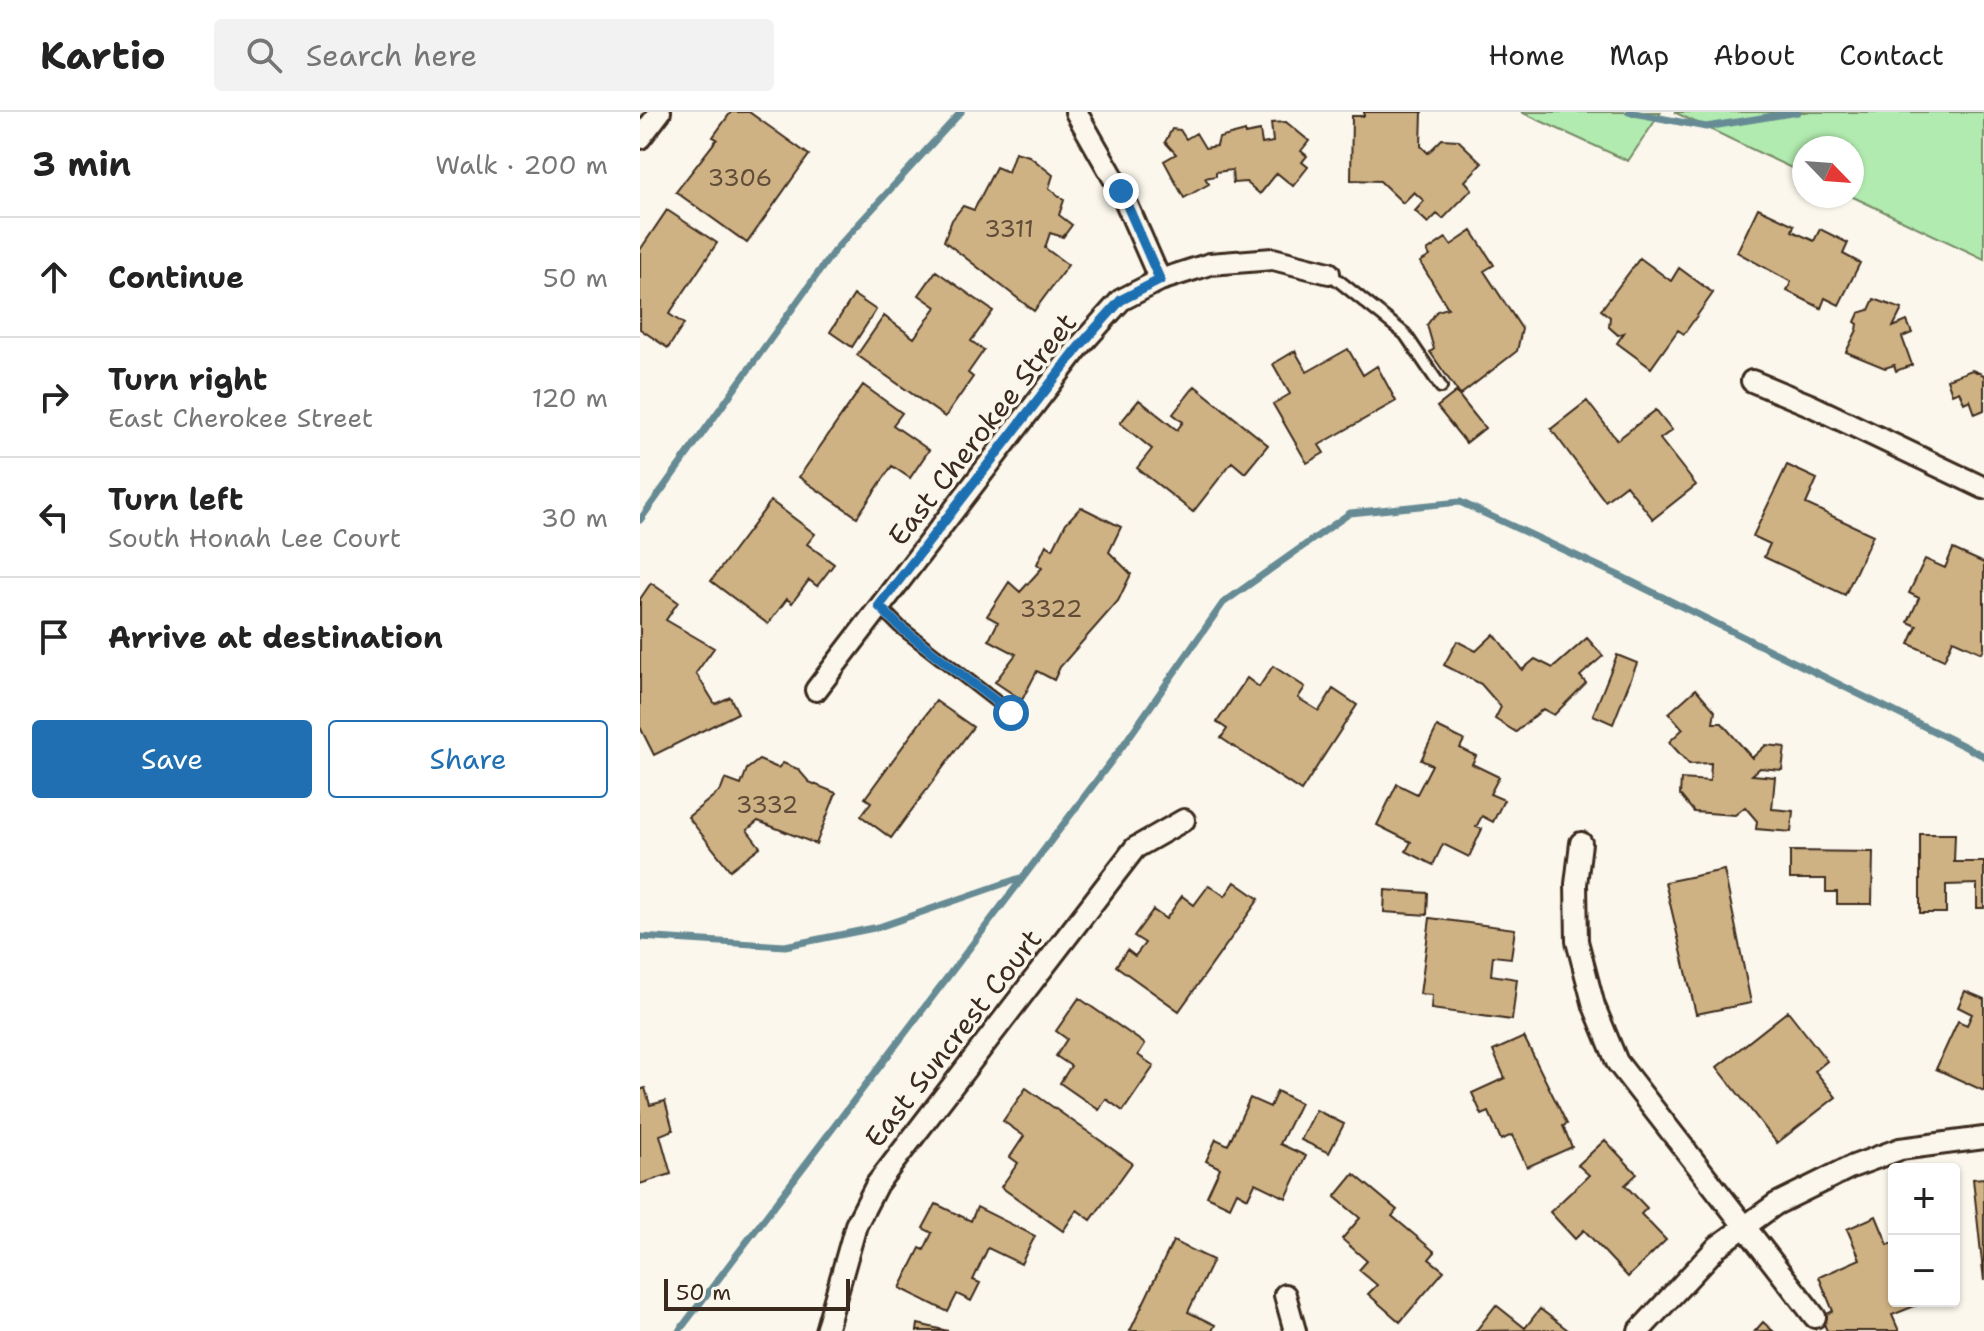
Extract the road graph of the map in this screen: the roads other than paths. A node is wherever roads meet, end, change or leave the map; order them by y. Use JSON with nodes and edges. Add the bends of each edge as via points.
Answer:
{"nodes":[{"id":1,"x":660,"y":112,"type":"edge"},
{"id":2,"x":1076,"y":112,"type":"edge"},
{"id":3,"x":640,"y":138,"type":"edge"},
{"id":4,"x":1329,"y":273,"type":"joint"},
{"id":5,"x":1160,"y":280,"type":"junction"},
{"id":6,"x":1752,"y":381,"type":"dead end"},
{"id":7,"x":1441,"y":387,"type":"dead end"},
{"id":8,"x":1984,"y":488,"type":"edge"},
{"id":9,"x":879,"y":606,"type":"junction"},
{"id":10,"x":816,"y":690,"type":"dead end"},
{"id":11,"x":1011,"y":713,"type":"dead end"},
{"id":12,"x":1184,"y":820,"type":"dead end"},
{"id":13,"x":1581,"y":843,"type":"dead end"},
{"id":14,"x":1984,"y":1138,"type":"edge"},
{"id":15,"x":1746,"y":1226,"type":"junction"},
{"id":16,"x":1285,"y":1295,"type":"dead end"},
{"id":17,"x":1815,"y":1317,"type":"dead end"},
{"id":18,"x":826,"y":1331,"type":"edge"},
{"id":19,"x":1295,"y":1331,"type":"edge"},
{"id":20,"x":1639,"y":1331,"type":"edge"}],
"edges":[{"from":1,"to":3,"type":"street"},
{"from":2,"to":5,"type":"street","via":[[1121,191]]},
{"from":4,"to":5,"type":"street","name":"East Cherokee Street","via":[[1273,259],[1210,264]]},
{"from":4,"to":7,"type":"lane","via":[[1405,334]]},
{"from":5,"to":9,"type":"street","name":"East Cherokee Street","via":[[1121,300],[1078,348]]},
{"from":6,"to":8,"type":"street"},
{"from":9,"to":10,"type":"street","name":"East Cherokee Street"},
{"from":9,"to":11,"type":"lane"},
{"from":12,"to":18,"type":"street","name":"East Suncrest Court","via":[[1135,848],[877,1184],[856,1225]]},
{"from":13,"to":15,"type":"street","via":[[1577,941],[1594,1006],[1617,1062]]},
{"from":14,"to":15,"type":"street","via":[[1900,1149],[1851,1167],[1776,1204]]},
{"from":15,"to":17,"type":"street"},
{"from":15,"to":20,"type":"street","via":[[1718,1246]]},
{"from":16,"to":19,"type":"street"}]}
